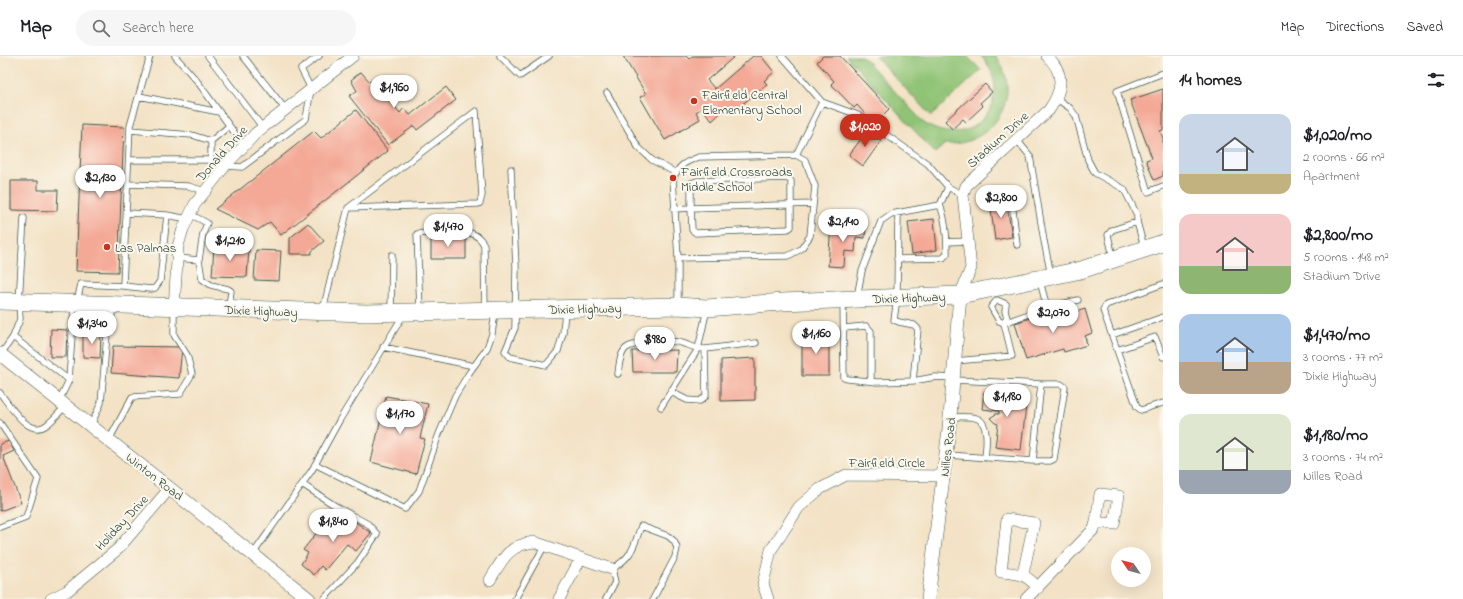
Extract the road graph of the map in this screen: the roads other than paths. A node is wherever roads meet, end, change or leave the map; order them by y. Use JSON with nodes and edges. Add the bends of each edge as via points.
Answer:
{"nodes":[{"id":1,"x":150,"y":56,"type":"edge"},
{"id":2,"x":175,"y":56,"type":"edge"},
{"id":3,"x":208,"y":56,"type":"edge"},
{"id":4,"x":243,"y":56,"type":"edge"},
{"id":5,"x":319,"y":56,"type":"edge"},
{"id":6,"x":353,"y":56,"type":"edge"},
{"id":7,"x":500,"y":56,"type":"edge"},
{"id":8,"x":549,"y":56,"type":"edge"},
{"id":9,"x":782,"y":56,"type":"edge"},
{"id":10,"x":1047,"y":56,"type":"edge"},
{"id":11,"x":1163,"y":73,"type":"edge"},
{"id":12,"x":311,"y":89,"type":"junction"},
{"id":13,"x":607,"y":93,"type":"dead end"},
{"id":14,"x":139,"y":96,"type":"junction"},
{"id":15,"x":1056,"y":99,"type":"junction"},
{"id":16,"x":822,"y":102,"type":"junction"},
{"id":17,"x":286,"y":110,"type":"junction"},
{"id":18,"x":219,"y":112,"type":"junction"},
{"id":19,"x":229,"y":126,"type":"junction"},
{"id":20,"x":263,"y":128,"type":"junction"},
{"id":21,"x":130,"y":130,"type":"junction"},
{"id":22,"x":1017,"y":140,"type":"junction"},
{"id":23,"x":211,"y":141,"type":"junction"},
{"id":24,"x":244,"y":146,"type":"junction"},
{"id":25,"x":796,"y":155,"type":"junction"},
{"id":26,"x":129,"y":160,"type":"junction"},
{"id":27,"x":211,"y":160,"type":"junction"},
{"id":28,"x":225,"y":166,"type":"junction"},
{"id":29,"x":511,"y":169,"type":"dead end"},
{"id":30,"x":676,"y":173,"type":"junction"},
{"id":31,"x":128,"y":184,"type":"junction"},
{"id":32,"x":1163,"y":186,"type":"edge"},
{"id":33,"x":948,"y":187,"type":"junction"},
{"id":34,"x":205,"y":191,"type":"junction"},
{"id":35,"x":1016,"y":192,"type":"dead end"},
{"id":36,"x":963,"y":195,"type":"junction"},
{"id":37,"x":813,"y":204,"type":"junction"},
{"id":38,"x":791,"y":205,"type":"junction"},
{"id":39,"x":940,"y":205,"type":"junction"},
{"id":40,"x":348,"y":208,"type":"junction"},
{"id":41,"x":674,"y":208,"type":"junction"},
{"id":42,"x":692,"y":208,"type":"junction"},
{"id":43,"x":127,"y":213,"type":"junction"},
{"id":44,"x":898,"y":213,"type":"junction"},
{"id":45,"x":167,"y":215,"type":"junction"},
{"id":46,"x":189,"y":217,"type":"junction"},
{"id":47,"x":24,"y":218,"type":"dead end"},
{"id":48,"x":1137,"y":222,"type":"junction"},
{"id":49,"x":968,"y":241,"type":"junction"},
{"id":50,"x":947,"y":242,"type":"junction"},
{"id":51,"x":1163,"y":243,"type":"edge"},
{"id":52,"x":1018,"y":245,"type":"dead end"},
{"id":53,"x":1145,"y":250,"type":"junction"},
{"id":54,"x":392,"y":255,"type":"dead end"},
{"id":55,"x":177,"y":258,"type":"junction"},
{"id":56,"x":678,"y":258,"type":"junction"},
{"id":57,"x":897,"y":259,"type":"junction"},
{"id":58,"x":199,"y":260,"type":"junction"},
{"id":59,"x":1114,"y":260,"type":"junction"},
{"id":60,"x":1045,"y":278,"type":"junction"},
{"id":61,"x":1163,"y":284,"type":"edge"},
{"id":62,"x":123,"y":286,"type":"junction"},
{"id":63,"x":996,"y":294,"type":"junction"},
{"id":64,"x":960,"y":295,"type":"junction"},
{"id":65,"x":897,"y":298,"type":"junction"},
{"id":66,"x":850,"y":300,"type":"junction"},
{"id":67,"x":1078,"y":300,"type":"dead end"},
{"id":68,"x":0,"y":302,"type":"edge"},
{"id":69,"x":19,"y":302,"type":"junction"},
{"id":70,"x":75,"y":304,"type":"junction"},
{"id":71,"x":114,"y":305,"type":"junction"},
{"id":72,"x":678,"y":306,"type":"junction"},
{"id":73,"x":174,"y":307,"type":"junction"},
{"id":74,"x":707,"y":308,"type":"junction"},
{"id":75,"x":1047,"y":308,"type":"junction"},
{"id":76,"x":229,"y":309,"type":"junction"},
{"id":77,"x":565,"y":309,"type":"junction"},
{"id":78,"x":490,"y":310,"type":"junction"},
{"id":79,"x":516,"y":310,"type":"junction"},
{"id":80,"x":322,"y":312,"type":"junction"},
{"id":81,"x":405,"y":312,"type":"junction"},
{"id":82,"x":1163,"y":316,"type":"edge"},
{"id":83,"x":1004,"y":323,"type":"junction"},
{"id":84,"x":844,"y":328,"type":"junction"},
{"id":85,"x":1112,"y":335,"type":"junction"},
{"id":86,"x":13,"y":337,"type":"junction"},
{"id":87,"x":756,"y":343,"type":"dead end"},
{"id":88,"x":383,"y":347,"type":"junction"},
{"id":89,"x":698,"y":349,"type":"junction"},
{"id":90,"x":705,"y":349,"type":"junction"},
{"id":91,"x":1117,"y":350,"type":"junction"},
{"id":92,"x":0,"y":354,"type":"edge"},
{"id":93,"x":1163,"y":357,"type":"edge"},
{"id":94,"x":955,"y":361,"type":"junction"},
{"id":95,"x":474,"y":366,"type":"junction"},
{"id":96,"x":618,"y":374,"type":"dead end"},
{"id":97,"x":954,"y":379,"type":"junction"},
{"id":98,"x":69,"y":380,"type":"junction"},
{"id":99,"x":871,"y":381,"type":"junction"},
{"id":100,"x":913,"y":381,"type":"junction"},
{"id":101,"x":1041,"y":384,"type":"junction"},
{"id":102,"x":671,"y":392,"type":"junction"},
{"id":103,"x":0,"y":393,"type":"edge"},
{"id":104,"x":62,"y":403,"type":"junction"},
{"id":105,"x":1163,"y":403,"type":"edge"},
{"id":106,"x":662,"y":407,"type":"dead end"},
{"id":107,"x":951,"y":417,"type":"junction"},
{"id":108,"x":0,"y":423,"type":"edge"},
{"id":109,"x":90,"y":425,"type":"junction"},
{"id":110,"x":108,"y":440,"type":"junction"},
{"id":111,"x":946,"y":455,"type":"junction"},
{"id":112,"x":985,"y":458,"type":"junction"},
{"id":113,"x":1033,"y":461,"type":"junction"},
{"id":114,"x":316,"y":464,"type":"junction"},
{"id":115,"x":944,"y":476,"type":"junction"},
{"id":116,"x":302,"y":484,"type":"junction"},
{"id":117,"x":170,"y":488,"type":"junction"},
{"id":118,"x":1096,"y":522,"type":"dead end"},
{"id":119,"x":0,"y":527,"type":"edge"},
{"id":120,"x":545,"y":546,"type":"junction"},
{"id":121,"x":253,"y":554,"type":"junction"},
{"id":122,"x":581,"y":558,"type":"junction"},
{"id":123,"x":612,"y":569,"type":"junction"},
{"id":124,"x":1023,"y":574,"type":"junction"},
{"id":125,"x":490,"y":580,"type":"dead end"},
{"id":126,"x":69,"y":595,"type":"edge"},
{"id":127,"x":1033,"y":595,"type":"edge"},
{"id":128,"x":51,"y":599,"type":"edge"},
{"id":129,"x":309,"y":599,"type":"edge"},
{"id":130,"x":324,"y":599,"type":"edge"},
{"id":131,"x":515,"y":599,"type":"edge"},
{"id":132,"x":559,"y":599,"type":"edge"},
{"id":133,"x":606,"y":599,"type":"edge"},
{"id":134,"x":653,"y":599,"type":"edge"},
{"id":135,"x":768,"y":599,"type":"edge"},
{"id":136,"x":928,"y":599,"type":"edge"}],
"edges":[{"from":1,"to":14,"type":"lane"},
{"from":2,"to":18,"type":"lane"},
{"from":3,"to":20,"type":"lane"},
{"from":4,"to":17,"type":"lane"},
{"from":5,"to":12,"type":"lane","via":[[301,69]]},
{"from":6,"to":12,"type":"street","name":"Donald Drive"},
{"from":7,"to":8,"type":"lane","via":[[520,76]]},
{"from":9,"to":16,"type":"lane"},
{"from":10,"to":15,"type":"street","name":"Stadium Drive","via":[[1059,72],[1061,84]]},
{"from":11,"to":32,"type":"lane","via":[[1117,91],[1148,192]]},
{"from":12,"to":17,"type":"street","name":"Donald Drive"},
{"from":12,"to":28,"type":"lane","via":[[306,119],[242,167]]},
{"from":13,"to":30,"type":"lane","via":[[638,147],[652,160]]},
{"from":14,"to":18,"type":"lane"},
{"from":14,"to":21,"type":"lane"},
{"from":15,"to":22,"type":"street","name":"Stadium Drive","via":[[1049,110]]},
{"from":15,"to":48,"type":"lane","via":[[1070,108],[1076,116],[1088,160],[1095,173],[1124,189],[1137,215]]},
{"from":16,"to":25,"type":"lane"},
{"from":16,"to":33,"type":"lane","via":[[858,115],[928,164]]},
{"from":17,"to":20,"type":"street","name":"Donald Drive"},
{"from":18,"to":19,"type":"lane"},
{"from":19,"to":23,"type":"lane"},
{"from":19,"to":24,"type":"lane"},
{"from":20,"to":24,"type":"street","name":"Donald Drive"},
{"from":21,"to":23,"type":"lane","via":[[192,136]]},
{"from":21,"to":26,"type":"lane"},
{"from":22,"to":36,"type":"street","name":"Stadium Drive","via":[[966,186]]},
{"from":22,"to":60,"type":"lane","via":[[1030,156],[1044,241]]},
{"from":23,"to":27,"type":"lane"},
{"from":24,"to":28,"type":"street","name":"Donald Drive"},
{"from":25,"to":30,"type":"lane","via":[[699,157],[686,162]]},
{"from":25,"to":37,"type":"lane","via":[[805,160],[815,186]]},
{"from":26,"to":27,"type":"lane"},
{"from":26,"to":31,"type":"lane"},
{"from":27,"to":28,"type":"lane"},
{"from":28,"to":34,"type":"street","name":"Donald Drive"},
{"from":29,"to":79,"type":"lane"},
{"from":30,"to":41,"type":"lane","via":[[673,180]]},
{"from":31,"to":34,"type":"lane","via":[[188,186]]},
{"from":31,"to":43,"type":"lane"},
{"from":33,"to":36,"type":"lane"},
{"from":33,"to":39,"type":"lane"},
{"from":34,"to":46,"type":"street","name":"Donald Drive"},
{"from":35,"to":52,"type":"lane","via":[[1012,202]]},
{"from":36,"to":49,"type":"street"},
{"from":37,"to":38,"type":"lane"},
{"from":37,"to":56,"type":"lane","via":[[810,236],[801,249],[788,256]]},
{"from":38,"to":42,"type":"lane"},
{"from":38,"to":42,"type":"lane","via":[[791,227],[788,230],[696,233],[692,230]]},
{"from":38,"to":42,"type":"lane","via":[[791,181],[787,178],[697,181],[691,184]]},
{"from":39,"to":44,"type":"lane"},
{"from":39,"to":50,"type":"lane"},
{"from":40,"to":40,"type":"lane","via":[[379,185],[476,111],[482,195],[480,203]]},
{"from":40,"to":80,"type":"lane"},
{"from":41,"to":42,"type":"lane"},
{"from":41,"to":56,"type":"lane"},
{"from":43,"to":45,"type":"lane"},
{"from":43,"to":62,"type":"lane"},
{"from":44,"to":57,"type":"lane"},
{"from":44,"to":66,"type":"lane","via":[[891,214],[881,222]]},
{"from":45,"to":46,"type":"lane"},
{"from":45,"to":62,"type":"lane","via":[[160,282],[151,290]]},
{"from":46,"to":55,"type":"street","name":"Donald Drive","via":[[178,246]]},
{"from":46,"to":58,"type":"lane","via":[[207,223]]},
{"from":47,"to":69,"type":"lane"},
{"from":48,"to":53,"type":"lane"},
{"from":48,"to":59,"type":"lane","via":[[1112,230],[1108,235]]},
{"from":49,"to":50,"type":"lane"},
{"from":49,"to":64,"type":"street","via":[[971,268]]},
{"from":50,"to":57,"type":"lane","via":[[947,254],[943,258]]},
{"from":51,"to":53,"type":"main road","name":"Dixie Highway"},
{"from":53,"to":59,"type":"main road","name":"Dixie Highway"},
{"from":54,"to":81,"type":"lane"},
{"from":55,"to":58,"type":"lane"},
{"from":55,"to":73,"type":"street","name":"Donald Drive"},
{"from":56,"to":72,"type":"lane"},
{"from":57,"to":65,"type":"lane"},
{"from":58,"to":76,"type":"lane","via":[[202,279],[231,292]]},
{"from":59,"to":60,"type":"main road","name":"Dixie Highway"},
{"from":60,"to":63,"type":"main road","name":"Dixie Highway"},
{"from":60,"to":75,"type":"lane"},
{"from":61,"to":85,"type":"lane","via":[[1106,305],[1103,310]]},
{"from":62,"to":70,"type":"lane","via":[[81,284]]},
{"from":63,"to":64,"type":"main road","name":"Dixie Highway"},
{"from":63,"to":83,"type":"lane","via":[[1006,304],[1007,318]]},
{"from":63,"to":83,"type":"lane","via":[[992,307],[999,321]]},
{"from":64,"to":65,"type":"main road","name":"Dixie Highway"},
{"from":64,"to":94,"type":"street","name":"Nilles Road"},
{"from":65,"to":66,"type":"main road","name":"Dixie Highway"},
{"from":65,"to":100,"type":"lane","via":[[894,320],[914,325],[918,329]]},
{"from":66,"to":74,"type":"main road","name":"Dixie Highway"},
{"from":66,"to":84,"type":"lane"},
{"from":67,"to":75,"type":"lane"},
{"from":68,"to":69,"type":"main road","name":"Dixie Highway"},
{"from":69,"to":70,"type":"main road","name":"Dixie Highway"},
{"from":69,"to":86,"type":"lane","via":[[20,319]]},
{"from":70,"to":71,"type":"main road","name":"Dixie Highway"},
{"from":70,"to":98,"type":"lane"},
{"from":71,"to":73,"type":"main road","name":"Dixie Highway"},
{"from":71,"to":109,"type":"lane","via":[[107,335],[101,403]]},
{"from":72,"to":74,"type":"main road","name":"Dixie Highway"},
{"from":72,"to":77,"type":"main road","name":"Dixie Highway"},
{"from":73,"to":76,"type":"main road","name":"Dixie Highway"},
{"from":73,"to":110,"type":"lane","via":[[174,335],[188,355],[192,374],[180,394],[132,397]]},
{"from":74,"to":89,"type":"lane"},
{"from":75,"to":83,"type":"lane"},
{"from":76,"to":80,"type":"main road","name":"Dixie Highway"},
{"from":77,"to":79,"type":"main road","name":"Dixie Highway"},
{"from":77,"to":79,"type":"lane","via":[[558,351],[546,365],[510,357],[505,351],[515,328]]},
{"from":78,"to":79,"type":"main road","name":"Dixie Highway"},
{"from":78,"to":81,"type":"main road","name":"Dixie Highway"},
{"from":78,"to":81,"type":"lane","via":[[485,278],[484,245],[481,238],[465,231],[417,234]]},
{"from":78,"to":95,"type":"lane","via":[[492,334]]},
{"from":80,"to":81,"type":"main road","name":"Dixie Highway"},
{"from":81,"to":88,"type":"lane"},
{"from":82,"to":85,"type":"lane"},
{"from":83,"to":94,"type":"lane","via":[[1012,356]]},
{"from":84,"to":99,"type":"lane","via":[[844,378]]},
{"from":84,"to":99,"type":"lane","via":[[866,326],[871,331]]},
{"from":85,"to":91,"type":"lane"},
{"from":86,"to":92,"type":"lane"},
{"from":86,"to":98,"type":"lane"},
{"from":87,"to":90,"type":"lane"},
{"from":88,"to":95,"type":"lane"},
{"from":88,"to":114,"type":"lane"},
{"from":89,"to":90,"type":"lane"},
{"from":89,"to":96,"type":"lane","via":[[677,342],[630,345],[622,351]]},
{"from":89,"to":102,"type":"lane"},
{"from":90,"to":102,"type":"lane","via":[[706,396],[700,401],[687,400]]},
{"from":91,"to":93,"type":"lane","via":[[1155,336]]},
{"from":91,"to":105,"type":"lane","via":[[1137,407],[1141,410]]},
{"from":92,"to":104,"type":"street","name":"Winton Road"},
{"from":94,"to":97,"type":"street","name":"Nilles Road"},
{"from":95,"to":114,"type":"lane","via":[[455,396],[418,491],[405,509]]},
{"from":97,"to":100,"type":"lane","via":[[934,377]]},
{"from":97,"to":101,"type":"lane"},
{"from":97,"to":107,"type":"street","name":"Nilles Road"},
{"from":98,"to":104,"type":"lane"},
{"from":99,"to":100,"type":"lane"},
{"from":101,"to":113,"type":"lane"},
{"from":101,"to":113,"type":"lane","via":[[1062,384],[1065,387],[1054,459],[1050,462]]},
{"from":102,"to":106,"type":"lane"},
{"from":103,"to":104,"type":"lane","via":[[25,424],[36,427],[45,426]]},
{"from":104,"to":109,"type":"street","name":"Winton Road"},
{"from":107,"to":111,"type":"street","name":"Nilles Road"},
{"from":107,"to":112,"type":"lane","via":[[976,418],[982,421],[985,427]]},
{"from":108,"to":119,"type":"lane","via":[[38,479],[26,517]]},
{"from":109,"to":110,"type":"street","name":"Winton Road"},
{"from":110,"to":117,"type":"street","name":"Winton Road"},
{"from":111,"to":112,"type":"lane"},
{"from":111,"to":115,"type":"street","name":"Nilles Road"},
{"from":112,"to":113,"type":"lane"},
{"from":114,"to":116,"type":"lane"},
{"from":115,"to":135,"type":"street","name":"Fairfield Circle","via":[[846,475],[820,489],[800,506],[771,550],[763,584]]},
{"from":115,"to":136,"type":"street","name":"Nilles Road"},
{"from":116,"to":121,"type":"lane"},
{"from":116,"to":130,"type":"lane","via":[[368,524],[378,534],[358,562]]},
{"from":117,"to":121,"type":"street","name":"Winton Road"},
{"from":117,"to":126,"type":"street","name":"Holiday Drive","via":[[118,549]]},
{"from":118,"to":127,"type":"street","via":[[1094,529]]},
{"from":120,"to":122,"type":"street"},
{"from":120,"to":125,"type":"street","via":[[534,542],[523,543],[513,548],[504,556]]},
{"from":120,"to":131,"type":"lane"},
{"from":121,"to":129,"type":"street","name":"Winton Road"},
{"from":122,"to":123,"type":"street"},
{"from":122,"to":132,"type":"street"},
{"from":123,"to":133,"type":"lane","via":[[615,582]]},
{"from":123,"to":134,"type":"lane","via":[[631,554],[641,526],[668,536],[677,548],[675,557]]},
{"from":124,"to":124,"type":"street","via":[[1001,572],[1007,519],[1034,523]]},
{"from":124,"to":127,"type":"street","via":[[1031,580]]},
{"from":126,"to":128,"type":"street","name":"Holiday Drive"}]}
